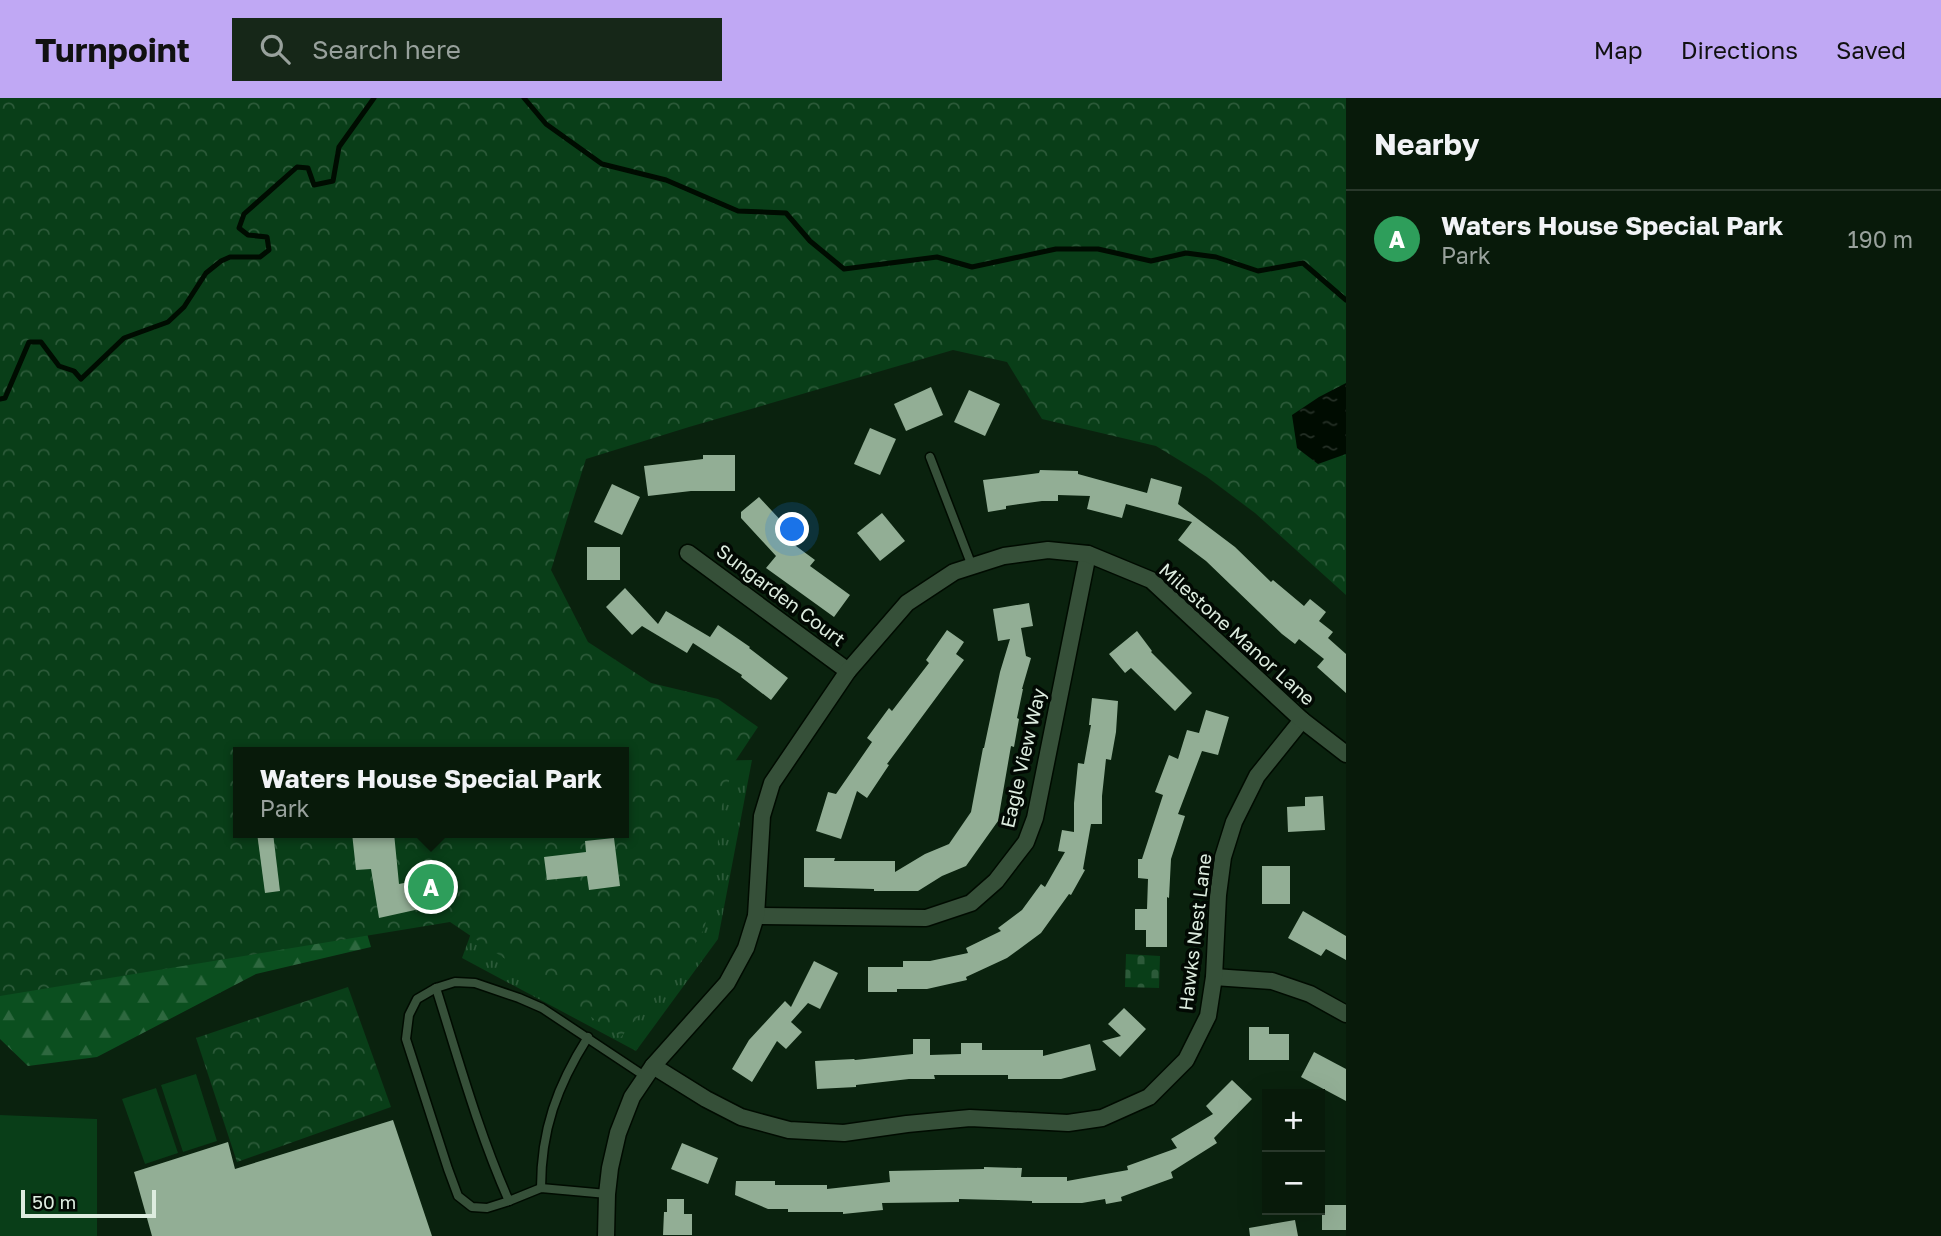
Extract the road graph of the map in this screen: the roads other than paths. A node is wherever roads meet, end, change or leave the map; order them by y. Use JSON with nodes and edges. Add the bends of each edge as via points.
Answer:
{"nodes":[{"id":1,"x":930,"y":457,"type":"dead end"},
{"id":2,"x":688,"y":553,"type":"dead end"},
{"id":3,"x":1088,"y":554,"type":"junction"},
{"id":4,"x":972,"y":566,"type":"junction"},
{"id":5,"x":848,"y":671,"type":"junction"},
{"id":6,"x":1302,"y":720,"type":"junction"},
{"id":7,"x":1346,"y":754,"type":"edge"},
{"id":8,"x":756,"y":916,"type":"junction"},
{"id":9,"x":1214,"y":977,"type":"junction"},
{"id":10,"x":436,"y":988,"type":"junction"},
{"id":11,"x":1346,"y":1014,"type":"edge"},
{"id":12,"x":588,"y":1037,"type":"junction"},
{"id":13,"x":650,"y":1072,"type":"junction"},
{"id":14,"x":541,"y":1188,"type":"junction"},
{"id":15,"x":607,"y":1194,"type":"junction"},
{"id":16,"x":509,"y":1201,"type":"junction"},
{"id":17,"x":606,"y":1236,"type":"edge"}],
"edges":[{"from":1,"to":4,"type":"lane"},
{"from":2,"to":5,"type":"street","name":"Sungarden Court"},
{"from":3,"to":4,"type":"street","name":"Milestone Manor Lane","via":[[1048,550]]},
{"from":3,"to":6,"type":"street","name":"Milestone Manor Lane","via":[[1151,580]]},
{"from":3,"to":8,"type":"street","name":"Eagle View Way","via":[[1035,818],[1026,842],[996,881],[971,903],[926,918]]},
{"from":4,"to":5,"type":"street","name":"Milestone Manor Lane","via":[[954,572],[907,603]]},
{"from":5,"to":8,"type":"street","name":"Milestone Manor Lane","via":[[772,783],[762,816]]},
{"from":6,"to":7,"type":"street","name":"Milestone Manor Lane"},
{"from":6,"to":9,"type":"street","name":"Hawks Nest Lane","via":[[1257,776],[1234,822],[1218,895]]},
{"from":8,"to":13,"type":"street","name":"Milestone Manor Lane","via":[[727,983]]},
{"from":9,"to":11,"type":"street","via":[[1272,981],[1310,994]]},
{"from":9,"to":13,"type":"street","name":"Hawks Nest Lane","via":[[1208,1016],[1186,1060],[1149,1097],[1102,1118],[1068,1123],[970,1118],[844,1133],[789,1130],[741,1117]]},
{"from":10,"to":12,"type":"lane","via":[[455,982],[494,989],[542,1008]]},
{"from":10,"to":16,"type":"lane"},
{"from":10,"to":16,"type":"lane","via":[[417,999],[406,1039],[448,1169],[458,1196],[472,1207]]},
{"from":12,"to":13,"type":"lane"},
{"from":12,"to":14,"type":"lane","via":[[558,1093],[547,1128]]},
{"from":13,"to":15,"type":"street","name":"Milestone Manor Lane","via":[[632,1097],[618,1133]]},
{"from":14,"to":15,"type":"lane"},
{"from":14,"to":16,"type":"lane"},
{"from":15,"to":17,"type":"street","name":"Milestone Manor Lane"}]}
